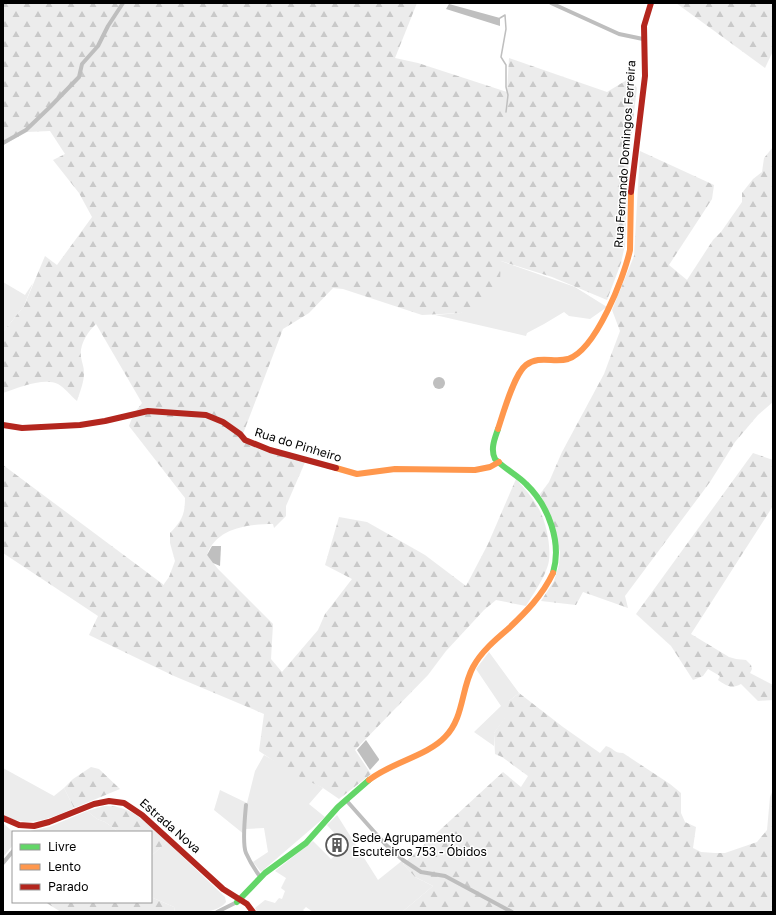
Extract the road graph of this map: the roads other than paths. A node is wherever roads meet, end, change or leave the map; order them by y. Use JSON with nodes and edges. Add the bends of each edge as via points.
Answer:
{"nodes":[{"id":1,"x":123,"y":3,"type":"edge"},
{"id":2,"x":551,"y":3,"type":"edge"},
{"id":3,"x":651,"y":3,"type":"edge"},
{"id":4,"x":643,"y":39,"type":"junction"},
{"id":5,"x":3,"y":143,"type":"edge"},
{"id":6,"x":3,"y":425,"type":"edge"},
{"id":7,"x":498,"y":462,"type":"junction"},
{"id":8,"x":346,"y":800,"type":"junction"},
{"id":9,"x":246,"y":805,"type":"dead end"},
{"id":10,"x":3,"y":818,"type":"edge"},
{"id":11,"x":12,"y":852,"type":"edge"},
{"id":12,"x":3,"y":863,"type":"edge"},
{"id":13,"x":261,"y":878,"type":"junction"},
{"id":14,"x":238,"y":901,"type":"junction"},
{"id":15,"x":217,"y":912,"type":"edge"},
{"id":16,"x":252,"y":912,"type":"edge"},
{"id":17,"x":512,"y":912,"type":"edge"}],
"edges":[{"from":1,"to":5,"type":"street","via":[[98,46],[82,64],[79,77],[26,130]]},
{"from":2,"to":4,"type":"street","via":[[619,34]]},
{"from":3,"to":4,"type":"street","name":"Rua Fernando Domingos Ferreira","via":[[645,20]]},
{"from":4,"to":7,"type":"street","name":"Rua Fernando Domingos Ferreira","via":[[643,96],[632,190],[628,259],[603,321],[586,345],[569,359],[535,361],[521,370],[493,442],[493,455]]},
{"from":6,"to":7,"type":"street","name":"Rua do Pinheiro","via":[[22,428],[80,425],[148,411],[206,415],[223,422],[245,440],[270,450],[357,474],[395,469],[475,470],[490,467]]},
{"from":7,"to":8,"type":"street","via":[[530,488],[546,515],[555,552],[555,563],[549,579],[530,607],[476,662],[468,678],[456,719],[446,736],[433,746],[382,770]]},
{"from":8,"to":13,"type":"street","via":[[305,844]]},
{"from":8,"to":17,"type":"street","via":[[385,844],[403,860],[421,872],[445,876]]},
{"from":9,"to":13,"type":"street","via":[[245,852]]},
{"from":10,"to":14,"type":"street","name":"Estrada Nova","via":[[22,827],[50,822],[98,803],[125,804],[145,817]]},
{"from":11,"to":12,"type":"street"},
{"from":13,"to":14,"type":"street"},
{"from":14,"to":15,"type":"street"},
{"from":14,"to":16,"type":"street","via":[[248,904]]}]}
